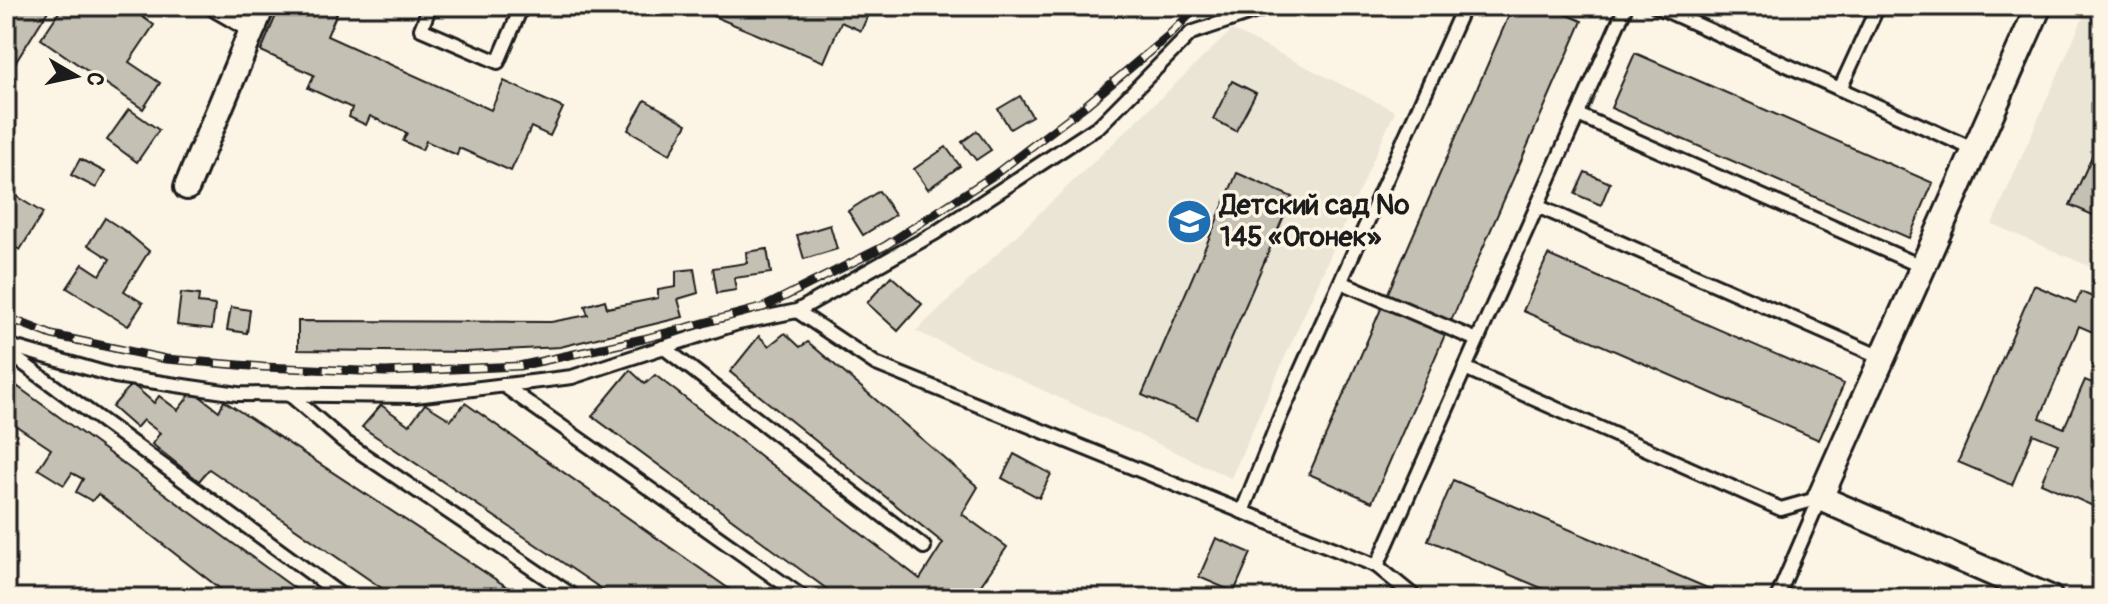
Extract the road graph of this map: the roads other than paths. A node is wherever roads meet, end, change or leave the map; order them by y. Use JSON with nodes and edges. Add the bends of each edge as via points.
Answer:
{"nodes":[{"id":1,"x":219,"y":6,"type":"edge"},
{"id":2,"x":430,"y":6,"type":"edge"},
{"id":3,"x":522,"y":6,"type":"edge"},
{"id":4,"x":1272,"y":6,"type":"edge"},
{"id":5,"x":1464,"y":6,"type":"edge"},
{"id":6,"x":1626,"y":6,"type":"edge"},
{"id":7,"x":1656,"y":6,"type":"edge"},
{"id":8,"x":1878,"y":6,"type":"edge"},
{"id":9,"x":2039,"y":6,"type":"edge"},
{"id":10,"x":258,"y":16,"type":"edge"},
{"id":11,"x":1840,"y":89,"type":"junction"},
{"id":12,"x":1578,"y":115,"type":"junction"},
{"id":13,"x":1975,"y":150,"type":"junction"},
{"id":14,"x":187,"y":187,"type":"dead end"},
{"id":15,"x":1537,"y":206,"type":"junction"},
{"id":16,"x":1923,"y":267,"type":"junction"},
{"id":17,"x":1341,"y":282,"type":"junction"},
{"id":18,"x":797,"y":311,"type":"junction"},
{"id":19,"x":1477,"y":340,"type":"junction"},
{"id":20,"x":663,"y":347,"type":"junction"},
{"id":21,"x":6,"y":348,"type":"edge"},
{"id":22,"x":1883,"y":358,"type":"junction"},
{"id":23,"x":1465,"y":368,"type":"junction"},
{"id":24,"x":503,"y":385,"type":"junction"},
{"id":25,"x":289,"y":394,"type":"junction"},
{"id":26,"x":1820,"y":498,"type":"junction"},
{"id":27,"x":1242,"y":512,"type":"junction"},
{"id":28,"x":924,"y":547,"type":"dead end"},
{"id":29,"x":1377,"y":566,"type":"junction"},
{"id":30,"x":345,"y":598,"type":"edge"},
{"id":31,"x":576,"y":598,"type":"edge"},
{"id":32,"x":804,"y":598,"type":"edge"},
{"id":33,"x":1416,"y":598,"type":"edge"},
{"id":34,"x":1777,"y":598,"type":"edge"},
{"id":35,"x":2050,"y":598,"type":"edge"}],
"edges":[{"from":1,"to":10,"type":"street"},
{"from":2,"to":3,"type":"lane","via":[[421,29],[498,62]]},
{"from":4,"to":18,"type":"lane","via":[[1191,33],[1100,125],[935,233]]},
{"from":5,"to":17,"type":"lane"},
{"from":6,"to":12,"type":"lane"},
{"from":7,"to":11,"type":"lane"},
{"from":8,"to":11,"type":"lane"},
{"from":9,"to":13,"type":"street"},
{"from":10,"to":14,"type":"street"},
{"from":11,"to":13,"type":"lane"},
{"from":12,"to":15,"type":"lane"},
{"from":12,"to":16,"type":"lane"},
{"from":13,"to":16,"type":"street"},
{"from":15,"to":19,"type":"lane"},
{"from":15,"to":22,"type":"lane"},
{"from":16,"to":22,"type":"street"},
{"from":17,"to":19,"type":"lane"},
{"from":17,"to":27,"type":"lane"},
{"from":18,"to":20,"type":"lane"},
{"from":18,"to":27,"type":"lane","via":[[876,364]]},
{"from":19,"to":23,"type":"lane"},
{"from":20,"to":24,"type":"lane","via":[[572,377]]},
{"from":20,"to":28,"type":"lane"},
{"from":21,"to":25,"type":"lane","via":[[115,376],[238,394]]},
{"from":21,"to":30,"type":"lane"},
{"from":22,"to":26,"type":"street"},
{"from":23,"to":26,"type":"lane","via":[[1781,509]]},
{"from":23,"to":29,"type":"lane"},
{"from":24,"to":25,"type":"lane","via":[[415,396]]},
{"from":24,"to":32,"type":"lane"},
{"from":25,"to":31,"type":"lane","via":[[342,440]]},
{"from":26,"to":34,"type":"lane"},
{"from":26,"to":35,"type":"street"},
{"from":27,"to":29,"type":"lane"},
{"from":29,"to":33,"type":"lane"}]}
